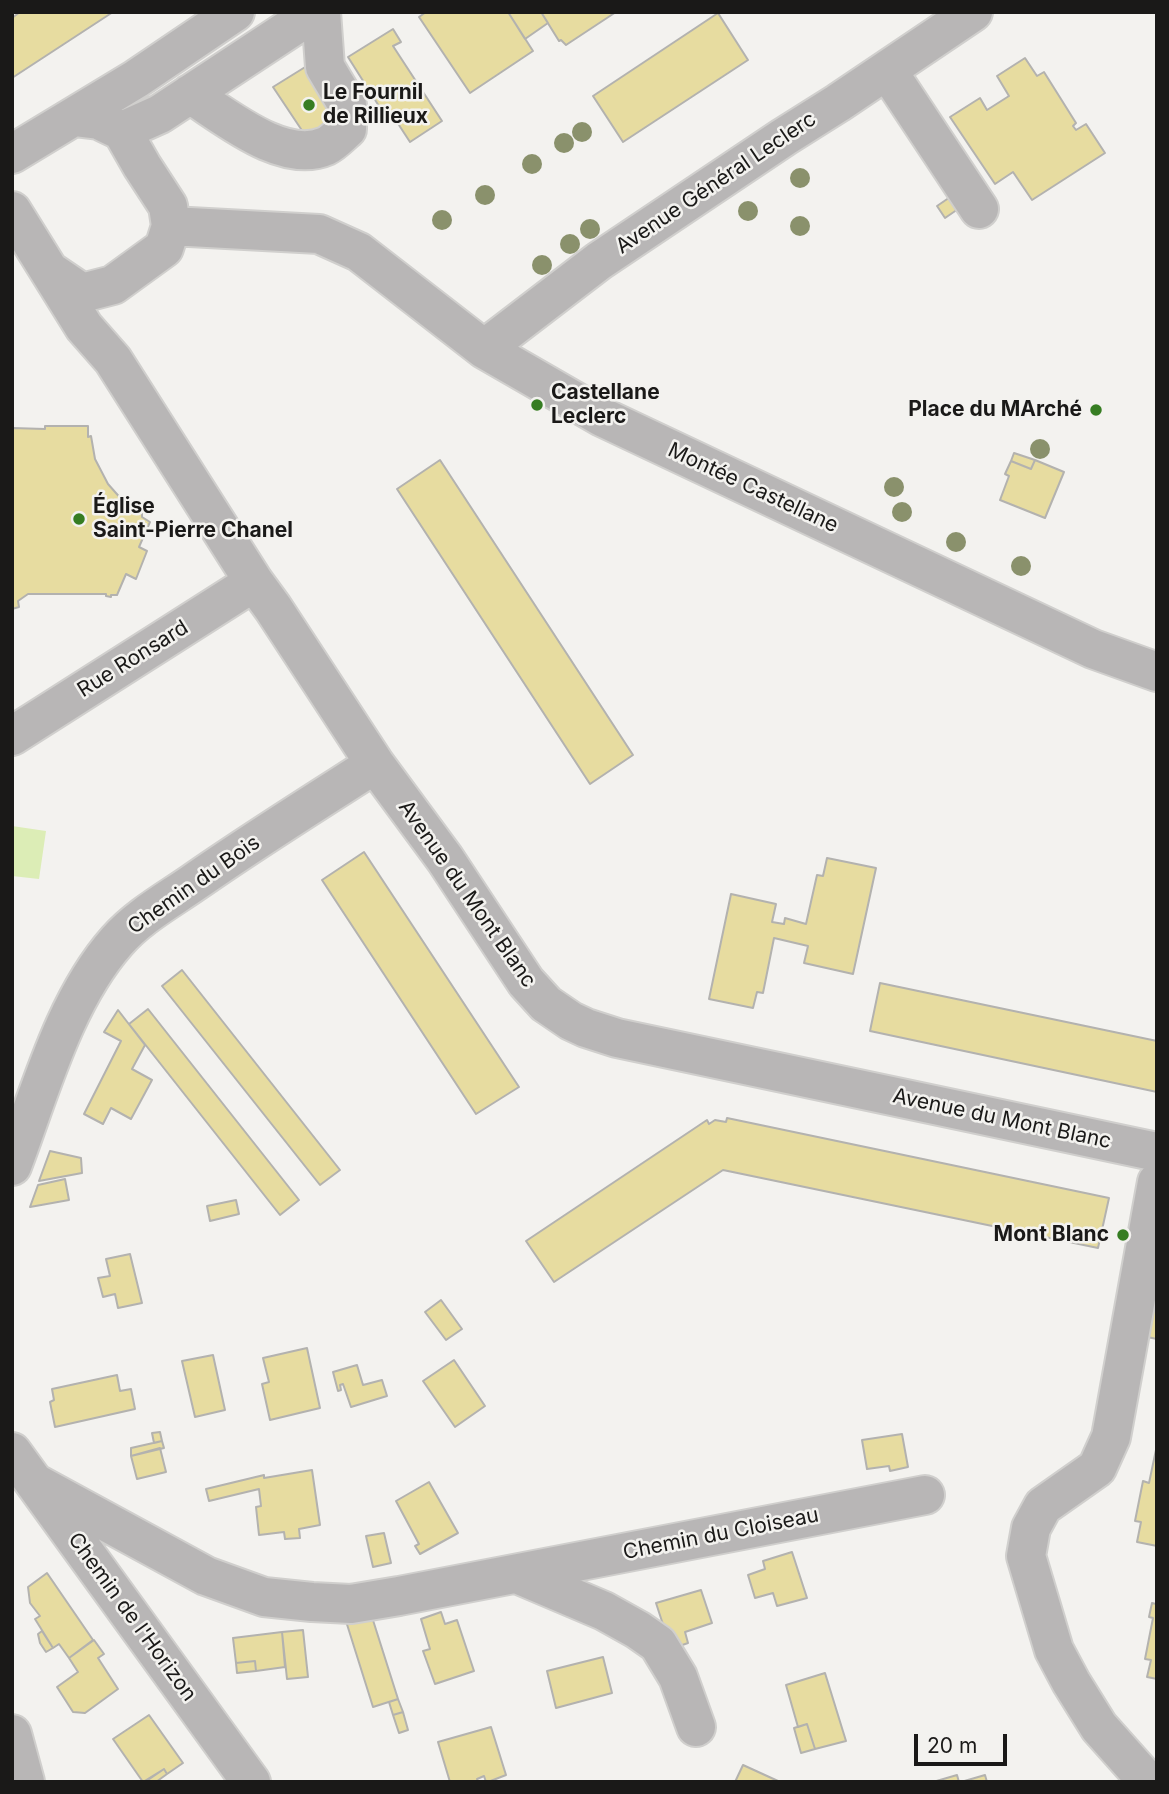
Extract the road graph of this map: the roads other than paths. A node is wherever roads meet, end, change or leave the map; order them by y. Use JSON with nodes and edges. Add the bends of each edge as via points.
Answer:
{"nodes":[{"id":1,"x":235,"y":12,"type":"edge"},
{"id":2,"x":315,"y":12,"type":"edge"},
{"id":3,"x":321,"y":12,"type":"edge"},
{"id":4,"x":957,"y":17,"type":"edge"},
{"id":5,"x":887,"y":70,"type":"junction"},
{"id":6,"x":190,"y":94,"type":"junction"},
{"id":7,"x":74,"y":117,"type":"junction"},
{"id":8,"x":122,"y":131,"type":"junction"},
{"id":9,"x":16,"y":159,"type":"edge"},
{"id":10,"x":979,"y":209,"type":"dead end"},
{"id":11,"x":12,"y":211,"type":"edge"},
{"id":12,"x":171,"y":226,"type":"junction"},
{"id":13,"x":51,"y":272,"type":"junction"},
{"id":14,"x":113,"y":285,"type":"junction"},
{"id":15,"x":484,"y":349,"type":"junction"},
{"id":16,"x":113,"y":360,"type":"junction"},
{"id":17,"x":254,"y":582,"type":"junction"},
{"id":18,"x":1157,"y":672,"type":"edge"},
{"id":19,"x":12,"y":736,"type":"edge"},
{"id":20,"x":376,"y":764,"type":"junction"},
{"id":21,"x":1157,"y":1152,"type":"edge"},
{"id":22,"x":12,"y":1166,"type":"edge"},
{"id":23,"x":1157,"y":1182,"type":"edge"},
{"id":24,"x":12,"y":1451,"type":"edge"},
{"id":25,"x":35,"y":1483,"type":"junction"},
{"id":26,"x":925,"y":1495,"type":"dead end"},
{"id":27,"x":517,"y":1574,"type":"junction"},
{"id":28,"x":696,"y":1727,"type":"dead end"},
{"id":29,"x":12,"y":1734,"type":"edge"},
{"id":30,"x":25,"y":1782,"type":"edge"},
{"id":31,"x":251,"y":1782,"type":"edge"},
{"id":32,"x":1148,"y":1782,"type":"edge"}],
"edges":[{"from":1,"to":7,"type":"street"},
{"from":2,"to":6,"type":"street"},
{"from":3,"to":6,"type":"street","via":[[325,67],[347,104],[347,129],[327,146],[297,151],[262,140]]},
{"from":4,"to":5,"type":"street","name":"Avenue Général Leclerc"},
{"from":5,"to":10,"type":"street"},
{"from":5,"to":15,"type":"street","name":"Avenue Général Leclerc","via":[[599,261]]},
{"from":6,"to":8,"type":"street"},
{"from":7,"to":8,"type":"street","via":[[99,120]]},
{"from":7,"to":9,"type":"street"},
{"from":8,"to":12,"type":"street","via":[[169,206]]},
{"from":11,"to":13,"type":"street","name":"Avenue du Mont Blanc"},
{"from":12,"to":14,"type":"street","via":[[164,248]]},
{"from":12,"to":15,"type":"street","name":"Montée Castellane","via":[[319,234],[359,252]]},
{"from":13,"to":14,"type":"street","via":[[82,293]]},
{"from":13,"to":16,"type":"street","name":"Avenue du Mont Blanc","via":[[84,327]]},
{"from":14,"to":16,"type":"street","name":"Avenue du Mont Blanc","via":[[106,315]]},
{"from":15,"to":18,"type":"street","name":"Montée Castellane","via":[[602,417],[1093,649]]},
{"from":16,"to":17,"type":"street","name":"Avenue du Mont Blanc"},
{"from":17,"to":19,"type":"street","name":"Rue Ronsard"},
{"from":17,"to":20,"type":"street","name":"Avenue du Mont Blanc"},
{"from":20,"to":21,"type":"street","name":"Avenue du Mont Blanc","via":[[526,982],[546,1004],[571,1021],[617,1038]]},
{"from":20,"to":22,"type":"street","name":"Chemin du Bois","via":[[228,858],[116,941],[79,996]]},
{"from":23,"to":32,"type":"street","via":[[1111,1437],[1097,1468],[1043,1506],[1031,1528],[1026,1556],[1054,1650],[1071,1682],[1100,1727]]},
{"from":24,"to":25,"type":"street","name":"Chemin de l'Horizon"},
{"from":25,"to":27,"type":"street","name":"Chemin du Cloiseau","via":[[206,1576],[264,1597],[351,1604]]},
{"from":25,"to":31,"type":"street","name":"Chemin de l'Horizon"},
{"from":26,"to":27,"type":"street","name":"Chemin du Cloiseau"},
{"from":27,"to":28,"type":"street","via":[[604,1611],[658,1644],[678,1677]]},
{"from":29,"to":30,"type":"street"}]}
